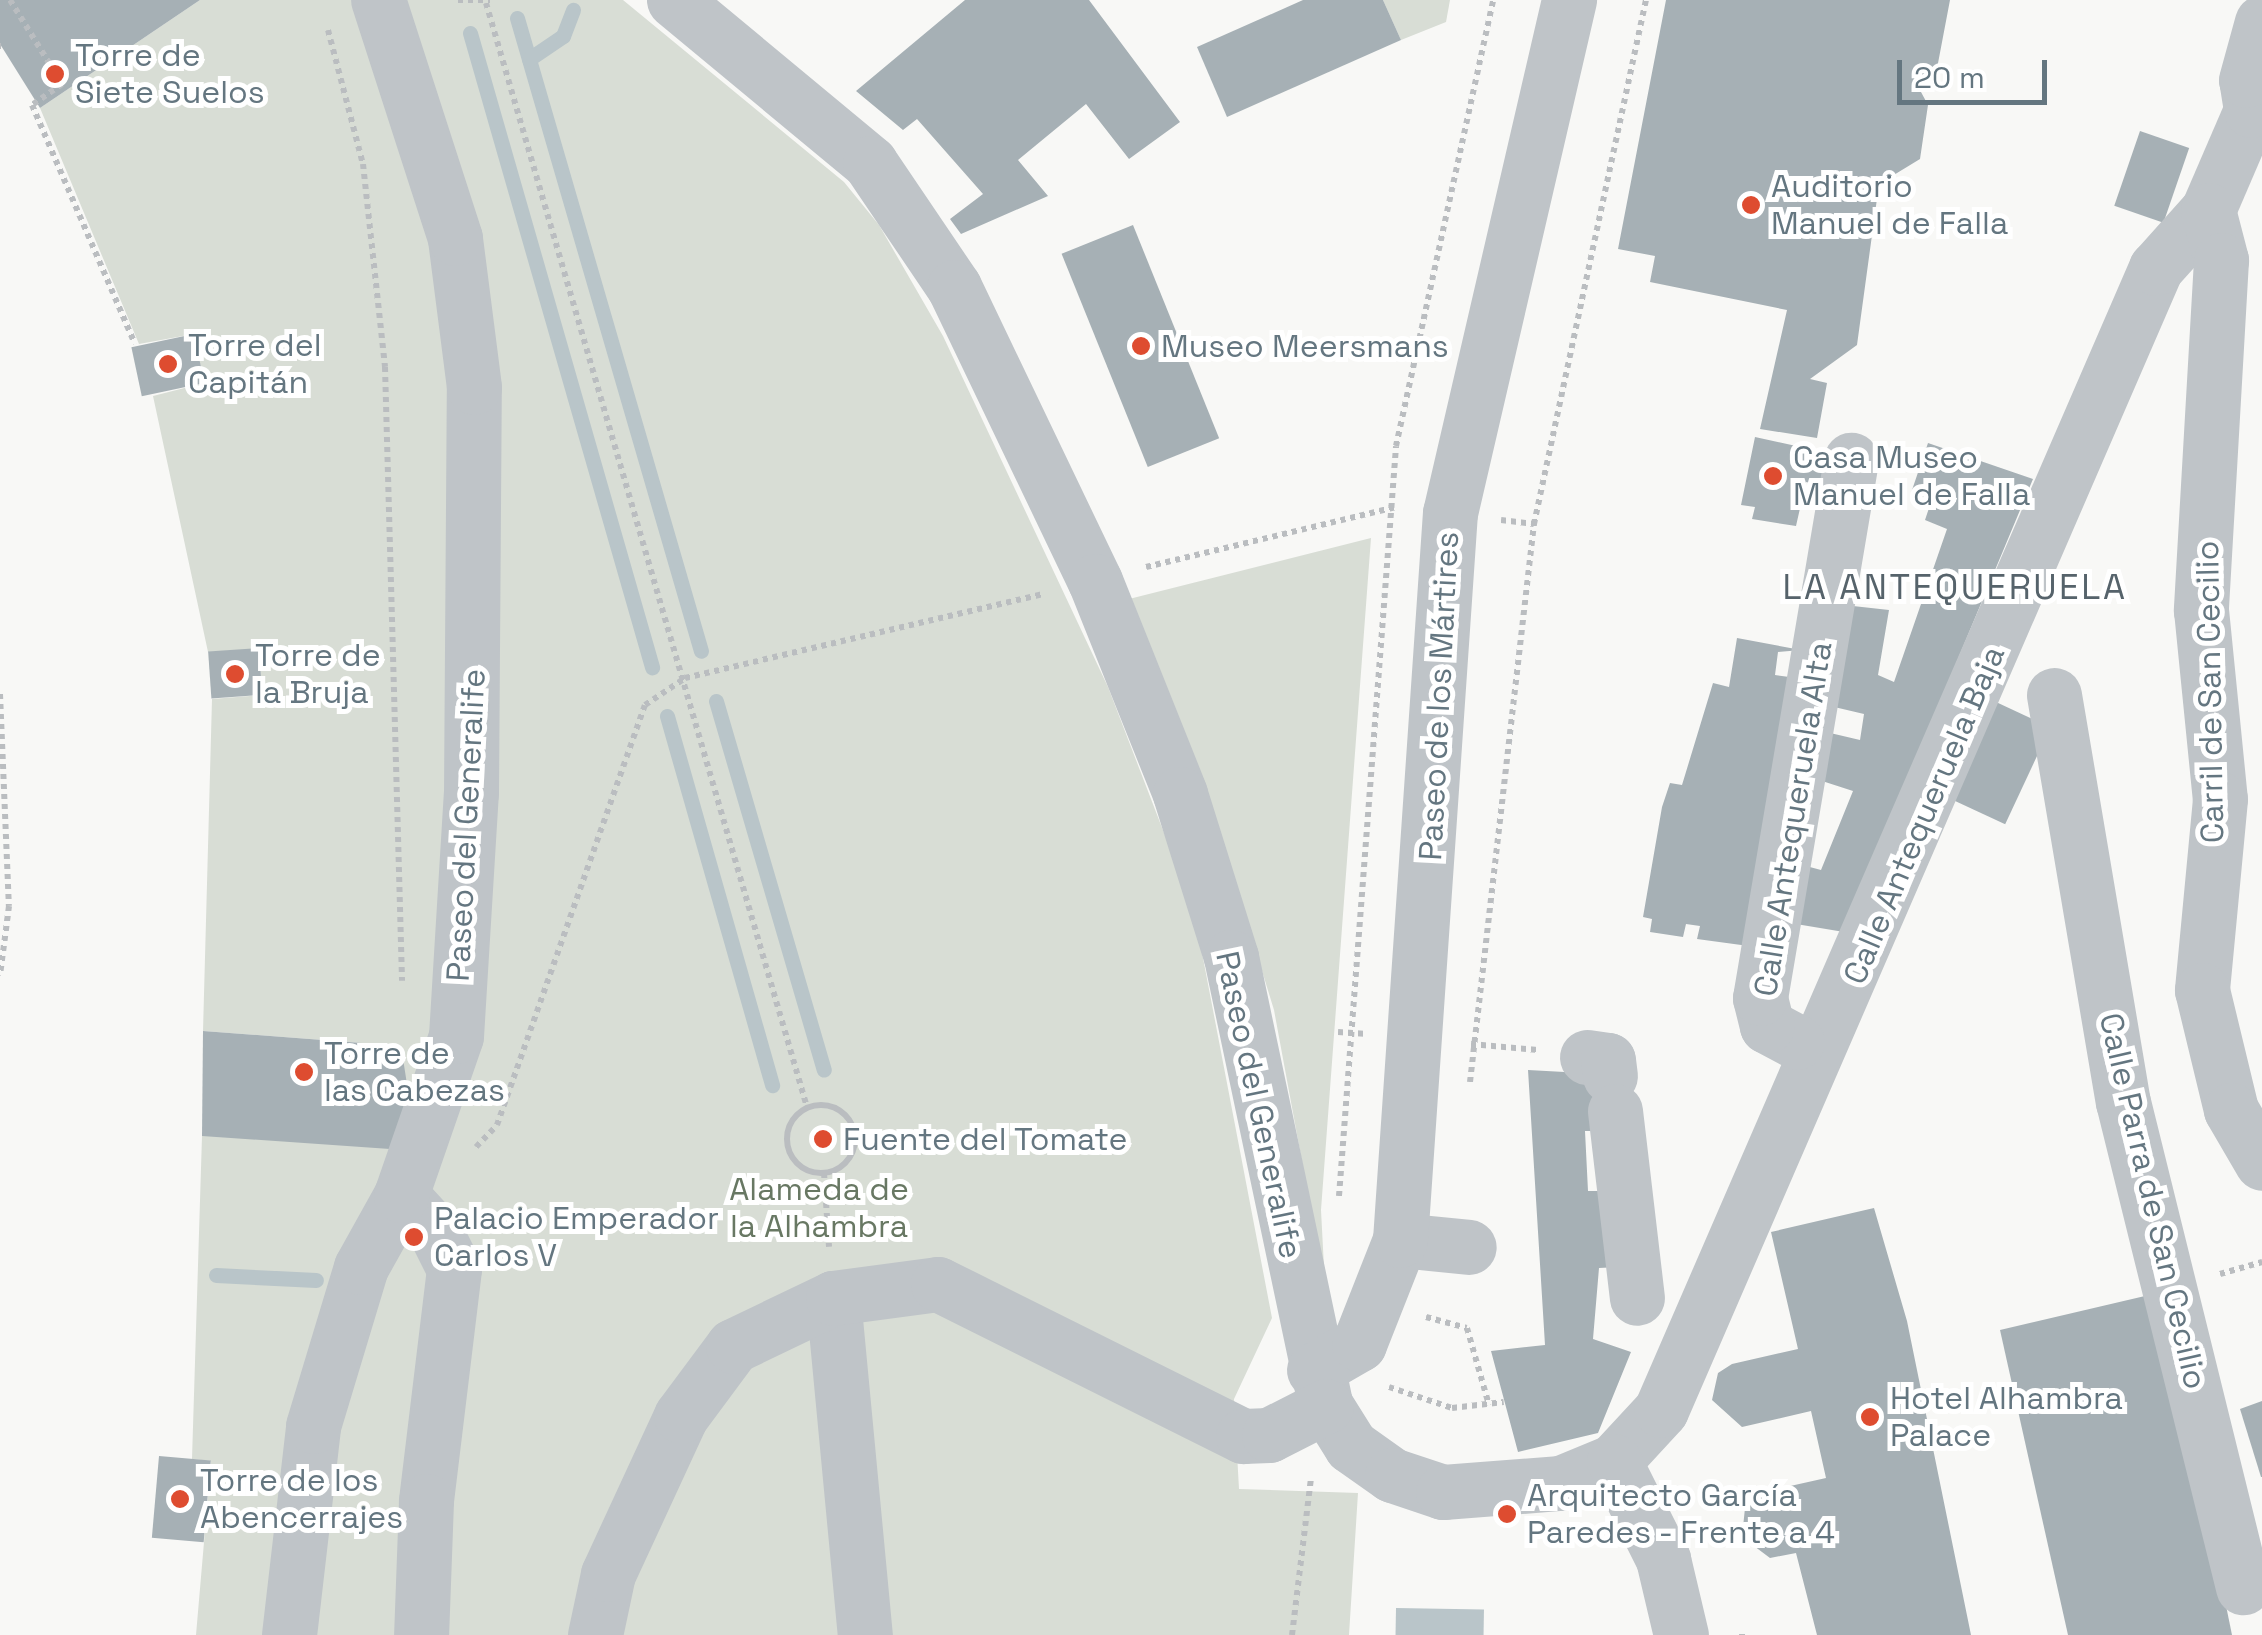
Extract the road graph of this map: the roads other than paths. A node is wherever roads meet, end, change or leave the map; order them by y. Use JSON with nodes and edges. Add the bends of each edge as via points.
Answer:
{"nodes":[{"id":1,"x":378,"y":0,"type":"edge"},
{"id":2,"x":674,"y":0,"type":"edge"},
{"id":3,"x":1569,"y":0,"type":"edge"},
{"id":4,"x":2262,"y":22,"type":"edge"},
{"id":5,"x":2257,"y":108,"type":"edge"},
{"id":6,"x":2208,"y":210,"type":"junction"},
{"id":7,"x":1851,"y":460,"type":"dead end"},
{"id":8,"x":2054,"y":694,"type":"dead end"},
{"id":9,"x":1797,"y":1042,"type":"dead end"},
{"id":10,"x":1604,"y":1081,"type":"dead end"},
{"id":11,"x":2262,"y":1164,"type":"edge"},
{"id":12,"x":401,"y":1195,"type":"junction"},
{"id":13,"x":1400,"y":1240,"type":"junction"},
{"id":14,"x":1469,"y":1247,"type":"dead end"},
{"id":15,"x":832,"y":1283,"type":"junction"},
{"id":16,"x":1637,"y":1298,"type":"dead end"},
{"id":17,"x":1336,"y":1388,"type":"junction"},
{"id":18,"x":1614,"y":1461,"type":"junction"},
{"id":19,"x":2242,"y":1586,"type":"dead end"},
{"id":20,"x":290,"y":1635,"type":"edge"},
{"id":21,"x":421,"y":1635,"type":"edge"},
{"id":22,"x":595,"y":1635,"type":"edge"},
{"id":23,"x":865,"y":1635,"type":"edge"},
{"id":24,"x":1680,"y":1635,"type":"edge"}],
"edges":[{"from":1,"to":12,"type":"street","name":"Paseo del Generalife","via":[[455,238],[474,387],[471,793],[456,1036]]},
{"from":2,"to":17,"type":"street","name":"Paseo del Generalife","via":[[799,96],[870,162],[914,222],[1095,581],[1180,794],[1231,957]]},
{"from":3,"to":13,"type":"street","name":"Paseo de los Mártires","via":[[1450,513]]},
{"from":4,"to":5,"type":"street","via":[[2246,80]]},
{"from":5,"to":6,"type":"street","name":"Calle Antequeruela Baja"},
{"from":6,"to":11,"type":"street","name":"Carril de San Cecilio","via":[[2221,260],[2202,610],[2220,800],[2202,990],[2231,1110]]},
{"from":6,"to":18,"type":"street","name":"Calle Antequeruela Baja","via":[[2156,268],[1686,1367],[1655,1420]]},
{"from":7,"to":9,"type":"street","name":"Calle Antequeruela Alta","via":[[1760,998],[1766,1026]]},
{"from":8,"to":19,"type":"street","name":"Calle Parra de San Cecilio","via":[[2123,1102]]},
{"from":10,"to":16,"type":"street"},
{"from":12,"to":20,"type":"street","name":"Paseo del Generalife","via":[[360,1267],[313,1426]]},
{"from":12,"to":21,"type":"street","via":[[436,1233],[454,1270],[426,1501]]},
{"from":13,"to":14,"type":"street"},
{"from":13,"to":17,"type":"street","name":"Paseo de los Mártires"},
{"from":15,"to":17,"type":"street","via":[[938,1284],[1243,1436],[1269,1435]]},
{"from":15,"to":22,"type":"street","via":[[733,1346],[681,1416],[608,1574]]},
{"from":15,"to":23,"type":"street"},
{"from":17,"to":18,"type":"street","via":[[1351,1446],[1392,1475],[1442,1492],[1560,1483]]},
{"from":18,"to":24,"type":"street","via":[[1663,1559]]}]}
